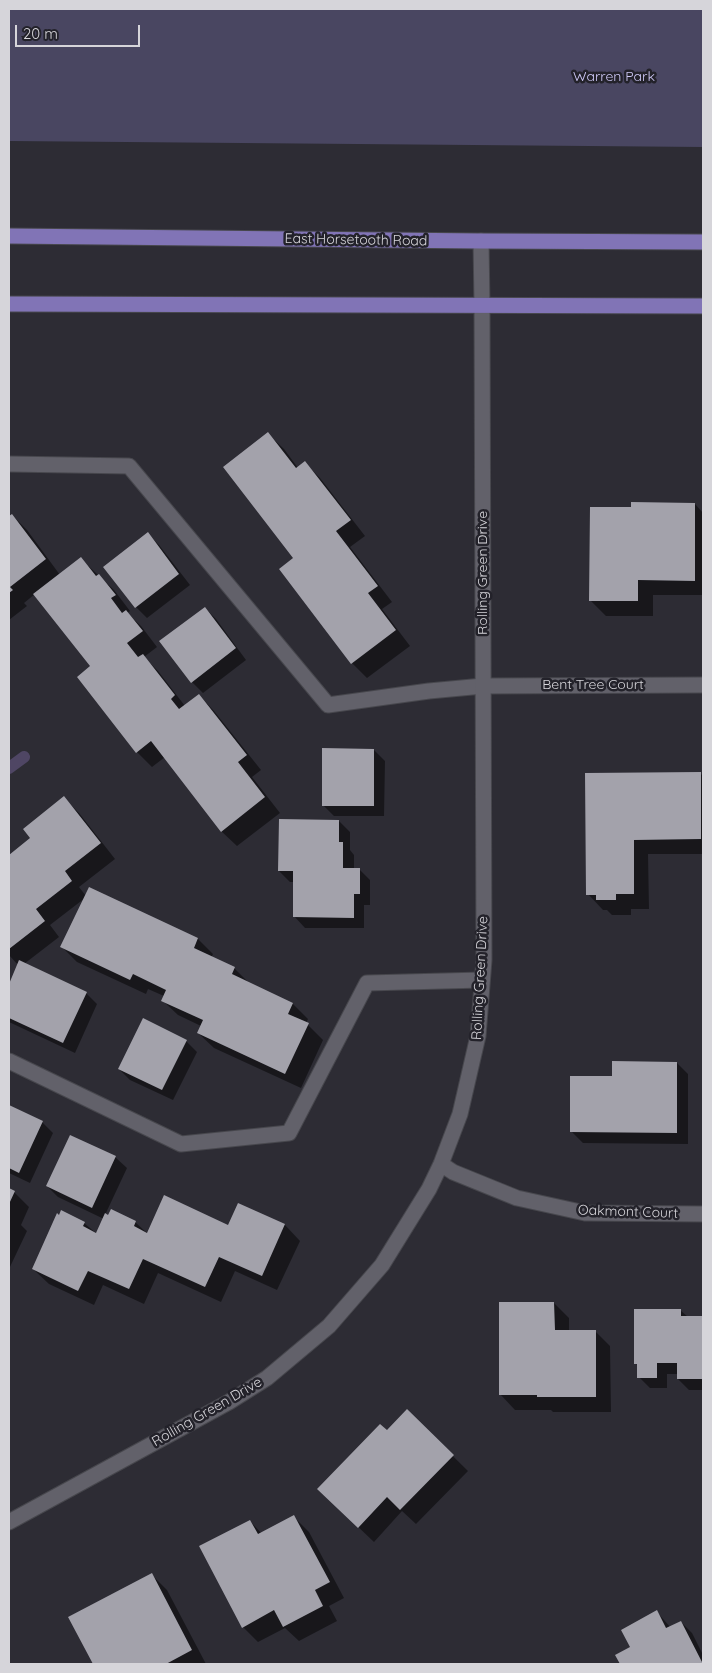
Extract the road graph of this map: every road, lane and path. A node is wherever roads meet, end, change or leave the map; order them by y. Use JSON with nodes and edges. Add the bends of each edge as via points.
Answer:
{"nodes":[{"id":1,"x":9,"y":236,"type":"edge"},
{"id":2,"x":481,"y":241,"type":"junction"},
{"id":3,"x":703,"y":242,"type":"edge"},
{"id":4,"x":9,"y":304,"type":"edge"},
{"id":5,"x":482,"y":305,"type":"junction"},
{"id":6,"x":703,"y":306,"type":"edge"},
{"id":7,"x":9,"y":464,"type":"edge"},
{"id":8,"x":703,"y":685,"type":"edge"},
{"id":9,"x":484,"y":686,"type":"junction"},
{"id":10,"x":482,"y":980,"type":"junction"},
{"id":11,"x":9,"y":1061,"type":"edge"},
{"id":12,"x":441,"y":1164,"type":"junction"},
{"id":13,"x":703,"y":1214,"type":"edge"},
{"id":14,"x":9,"y":1522,"type":"edge"}],
"edges":[{"from":1,"to":2,"type":"main road","name":"East Horsetooth Road"},
{"from":2,"to":3,"type":"main road","name":"East Horsetooth Road"},
{"from":2,"to":5,"type":"street","name":"Rolling Green Drive"},
{"from":4,"to":5,"type":"main road"},
{"from":5,"to":6,"type":"main road"},
{"from":5,"to":9,"type":"street","name":"Rolling Green Drive"},
{"from":7,"to":9,"type":"street","name":"Bent Tree Court","via":[[129,466],[328,705]]},
{"from":8,"to":9,"type":"street","name":"Bent Tree Court"},
{"from":9,"to":10,"type":"street","name":"Rolling Green Drive"},
{"from":10,"to":11,"type":"street","via":[[366,982],[288,1133],[181,1144]]},
{"from":10,"to":12,"type":"street","name":"Rolling Green Drive","via":[[475,1050],[460,1114]]},
{"from":12,"to":13,"type":"street","name":"Oakmont Court","via":[[517,1198],[585,1213]]},
{"from":12,"to":14,"type":"street","name":"Rolling Green Drive","via":[[382,1265],[329,1326],[274,1372],[230,1402]]}]}
